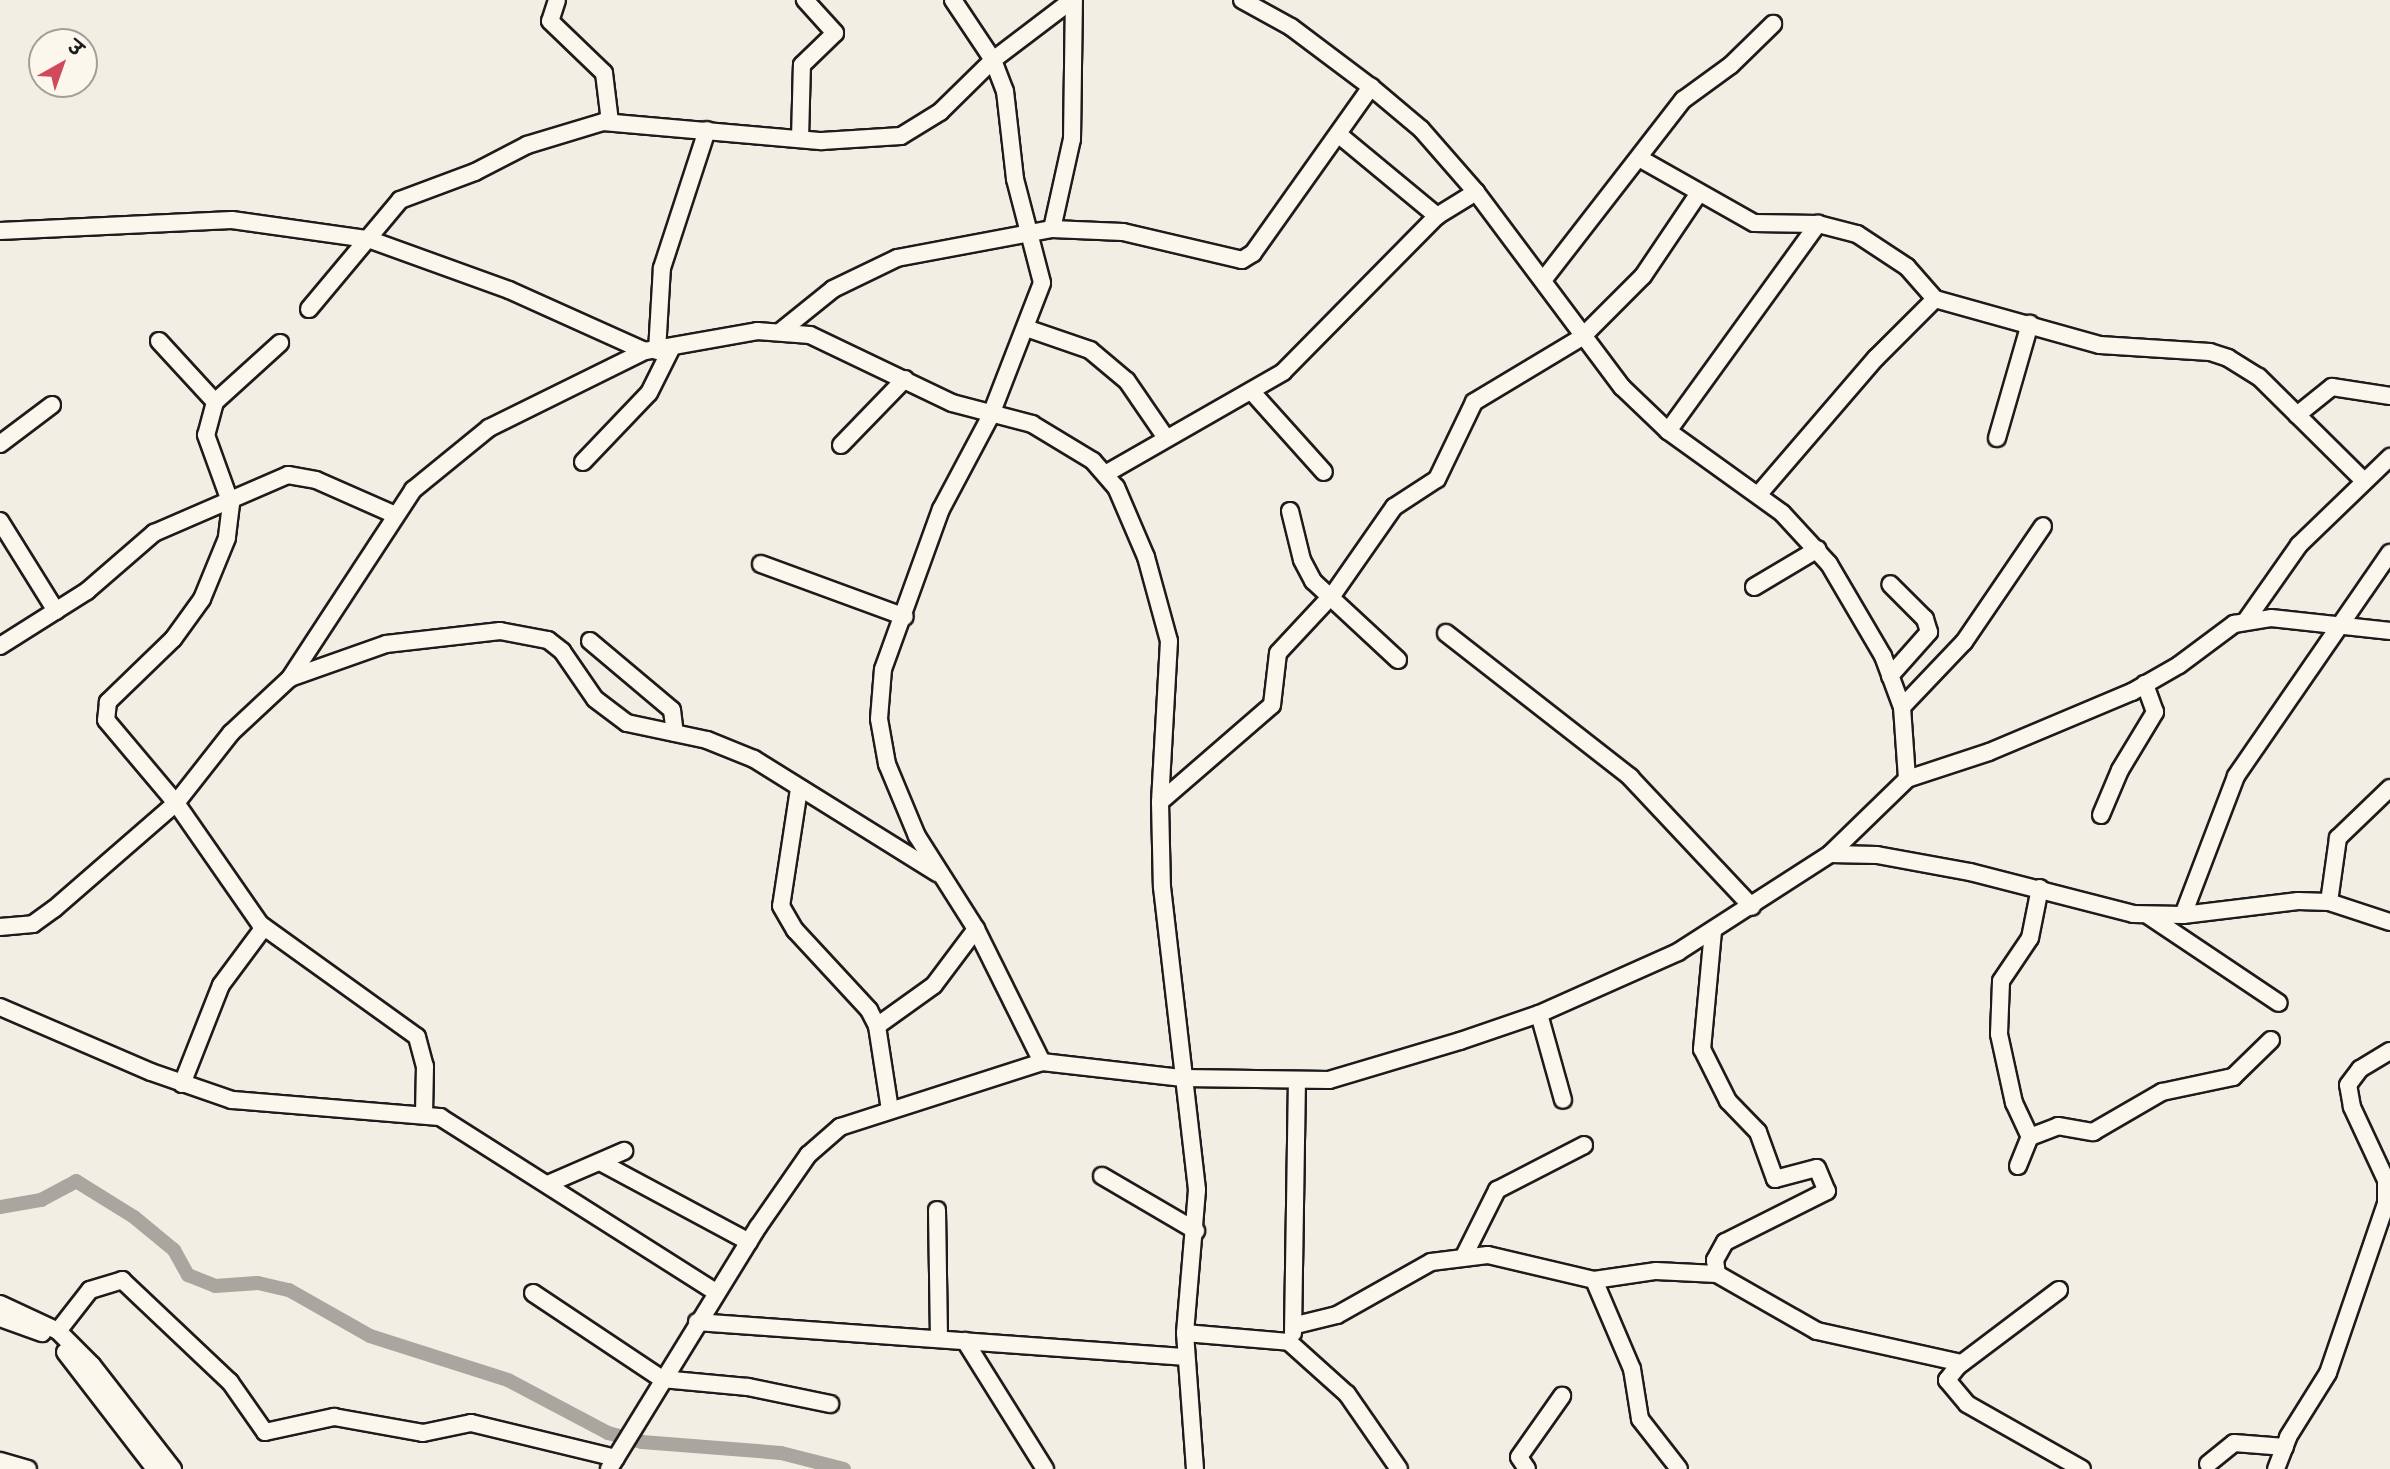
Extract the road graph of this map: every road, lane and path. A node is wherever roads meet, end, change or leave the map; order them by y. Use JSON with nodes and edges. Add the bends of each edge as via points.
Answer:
{"nodes":[{"id":1,"x":557,"y":0,"type":"edge"},
{"id":2,"x":805,"y":0,"type":"edge"},
{"id":3,"x":953,"y":0,"type":"edge"},
{"id":4,"x":1073,"y":0,"type":"edge"},
{"id":5,"x":1242,"y":0,"type":"edge"},
{"id":6,"x":1773,"y":24,"type":"dead end"},
{"id":7,"x":993,"y":60,"type":"junction"},
{"id":8,"x":1371,"y":87,"type":"junction"},
{"id":9,"x":610,"y":122,"type":"junction"},
{"id":10,"x":707,"y":130,"type":"junction"},
{"id":11,"x":1338,"y":134,"type":"junction"},
{"id":12,"x":800,"y":139,"type":"junction"},
{"id":13,"x":1639,"y":158,"type":"junction"},
{"id":14,"x":1476,"y":192,"type":"junction"},
{"id":15,"x":1699,"y":193,"type":"junction"},
{"id":16,"x":1437,"y":216,"type":"junction"},
{"id":17,"x":1818,"y":224,"type":"junction"},
{"id":18,"x":1052,"y":229,"type":"junction"},
{"id":19,"x":0,"y":230,"type":"edge"},
{"id":20,"x":1028,"y":236,"type":"junction"},
{"id":21,"x":368,"y":239,"type":"junction"},
{"id":22,"x":1544,"y":279,"type":"junction"},
{"id":23,"x":1936,"y":299,"type":"junction"},
{"id":24,"x":309,"y":309,"type":"dead end"},
{"id":25,"x":2030,"y":324,"type":"junction"},
{"id":26,"x":1026,"y":328,"type":"junction"},
{"id":27,"x":781,"y":331,"type":"junction"},
{"id":28,"x":1582,"y":337,"type":"junction"},
{"id":29,"x":159,"y":341,"type":"dead end"},
{"id":30,"x":280,"y":343,"type":"dead end"},
{"id":31,"x":658,"y":350,"type":"junction"},
{"id":32,"x":905,"y":379,"type":"junction"},
{"id":33,"x":1253,"y":393,"type":"junction"},
{"id":34,"x":2390,"y":396,"type":"edge"},
{"id":35,"x":215,"y":401,"type":"junction"},
{"id":36,"x":52,"y":405,"type":"dead end"},
{"id":37,"x":2297,"y":415,"type":"junction"},
{"id":38,"x":990,"y":417,"type":"junction"},
{"id":39,"x":1668,"y":431,"type":"junction"},
{"id":40,"x":1166,"y":438,"type":"junction"},
{"id":41,"x":1997,"y":438,"type":"dead end"},
{"id":42,"x":0,"y":444,"type":"edge"},
{"id":43,"x":841,"y":445,"type":"dead end"},
{"id":44,"x":2390,"y":457,"type":"edge"},
{"id":45,"x":583,"y":462,"type":"dead end"},
{"id":46,"x":1324,"y":472,"type":"dead end"},
{"id":47,"x":1107,"y":473,"type":"junction"},
{"id":48,"x":2363,"y":480,"type":"junction"},
{"id":49,"x":1758,"y":495,"type":"junction"},
{"id":50,"x":232,"y":504,"type":"junction"},
{"id":51,"x":1290,"y":511,"type":"dead end"},
{"id":52,"x":393,"y":514,"type":"junction"},
{"id":53,"x":0,"y":521,"type":"edge"},
{"id":54,"x":2043,"y":526,"type":"dead end"},
{"id":55,"x":1818,"y":549,"type":"junction"},
{"id":56,"x":2390,"y":553,"type":"edge"},
{"id":57,"x":761,"y":564,"type":"dead end"},
{"id":58,"x":1890,"y":584,"type":"dead end"},
{"id":59,"x":1754,"y":587,"type":"dead end"},
{"id":60,"x":1328,"y":598,"type":"junction"},
{"id":61,"x":56,"y":611,"type":"junction"},
{"id":62,"x":905,"y":617,"type":"junction"},
{"id":63,"x":2247,"y":619,"type":"junction"},
{"id":64,"x":2345,"y":624,"type":"junction"},
{"id":65,"x":2390,"y":631,"type":"edge"},
{"id":66,"x":1446,"y":633,"type":"dead end"},
{"id":67,"x":590,"y":641,"type":"dead end"},
{"id":68,"x":0,"y":646,"type":"edge"},
{"id":69,"x":1398,"y":660,"type":"dead end"},
{"id":70,"x":1890,"y":676,"type":"junction"},
{"id":71,"x":290,"y":678,"type":"junction"},
{"id":72,"x":2145,"y":684,"type":"junction"},
{"id":73,"x":1902,"y":707,"type":"junction"},
{"id":74,"x":675,"y":733,"type":"junction"},
{"id":75,"x":1907,"y":779,"type":"junction"},
{"id":76,"x":799,"y":789,"type":"junction"},
{"id":77,"x":2390,"y":789,"type":"edge"},
{"id":78,"x":1160,"y":802,"type":"junction"},
{"id":79,"x":176,"y":803,"type":"junction"},
{"id":80,"x":2101,"y":816,"type":"dead end"},
{"id":81,"x":1830,"y":854,"type":"junction"},
{"id":82,"x":942,"y":877,"type":"junction"},
{"id":83,"x":2040,"y":888,"type":"junction"},
{"id":84,"x":2329,"y":902,"type":"junction"},
{"id":85,"x":1752,"y":907,"type":"junction"},
{"id":86,"x":2183,"y":915,"type":"junction"},
{"id":87,"x":2149,"y":916,"type":"junction"},
{"id":88,"x":2390,"y":922,"type":"edge"},
{"id":89,"x":0,"y":927,"type":"edge"},
{"id":90,"x":264,"y":927,"type":"junction"},
{"id":91,"x":976,"y":929,"type":"junction"},
{"id":92,"x":1713,"y":932,"type":"junction"},
{"id":93,"x":2279,"y":1003,"type":"dead end"},
{"id":94,"x":0,"y":1007,"type":"edge"},
{"id":95,"x":1539,"y":1014,"type":"junction"},
{"id":96,"x":877,"y":1026,"type":"junction"},
{"id":97,"x":2271,"y":1040,"type":"dead end"},
{"id":98,"x":2390,"y":1051,"type":"edge"},
{"id":99,"x":1042,"y":1062,"type":"junction"},
{"id":100,"x":1183,"y":1078,"type":"junction"},
{"id":101,"x":1297,"y":1081,"type":"junction"},
{"id":102,"x":182,"y":1084,"type":"junction"},
{"id":103,"x":1563,"y":1100,"type":"dead end"},
{"id":104,"x":890,"y":1110,"type":"junction"},
{"id":105,"x":425,"y":1113,"type":"junction"},
{"id":106,"x":2030,"y":1136,"type":"junction"},
{"id":107,"x":1584,"y":1145,"type":"dead end"},
{"id":108,"x":624,"y":1151,"type":"dead end"},
{"id":109,"x":600,"y":1162,"type":"junction"},
{"id":110,"x":2018,"y":1166,"type":"dead end"},
{"id":111,"x":1102,"y":1176,"type":"dead end"},
{"id":112,"x":550,"y":1184,"type":"junction"},
{"id":113,"x":937,"y":1210,"type":"dead end"},
{"id":114,"x":1196,"y":1231,"type":"junction"},
{"id":115,"x":749,"y":1242,"type":"junction"},
{"id":116,"x":1465,"y":1254,"type":"junction"},
{"id":117,"x":1717,"y":1274,"type":"junction"},
{"id":118,"x":1594,"y":1280,"type":"junction"},
{"id":119,"x":2059,"y":1290,"type":"dead end"},
{"id":120,"x":716,"y":1292,"type":"junction"},
{"id":121,"x":533,"y":1293,"type":"dead end"},
{"id":122,"x":0,"y":1304,"type":"edge"},
{"id":123,"x":0,"y":1318,"type":"edge"},
{"id":124,"x":697,"y":1322,"type":"junction"},
{"id":125,"x":1296,"y":1325,"type":"junction"},
{"id":126,"x":58,"y":1331,"type":"junction"},
{"id":127,"x":1185,"y":1334,"type":"junction"},
{"id":128,"x":939,"y":1338,"type":"junction"},
{"id":129,"x":965,"y":1340,"type":"junction"},
{"id":130,"x":1290,"y":1342,"type":"junction"},
{"id":131,"x":1186,"y":1357,"type":"junction"},
{"id":132,"x":1961,"y":1363,"type":"junction"},
{"id":133,"x":662,"y":1379,"type":"junction"},
{"id":134,"x":1562,"y":1396,"type":"dead end"},
{"id":135,"x":830,"y":1404,"type":"dead end"},
{"id":136,"x":2285,"y":1447,"type":"junction"},
{"id":137,"x":0,"y":1461,"type":"edge"},
{"id":138,"x":612,"y":1463,"type":"edge"},
{"id":139,"x":2208,"y":1464,"type":"dead end"},
{"id":140,"x":28,"y":1469,"type":"edge"},
{"id":141,"x":155,"y":1469,"type":"edge"},
{"id":142,"x":173,"y":1469,"type":"edge"},
{"id":143,"x":1045,"y":1469,"type":"edge"},
{"id":144,"x":1195,"y":1469,"type":"edge"},
{"id":145,"x":1399,"y":1469,"type":"edge"},
{"id":146,"x":1527,"y":1469,"type":"edge"},
{"id":147,"x":1679,"y":1469,"type":"edge"},
{"id":148,"x":2082,"y":1469,"type":"edge"},
{"id":149,"x":2276,"y":1469,"type":"edge"}],
"edges":[{"from":1,"to":9,"type":"street","via":[[550,21],[604,73]]},
{"from":2,"to":12,"type":"street","via":[[835,33],[802,65]]},
{"from":3,"to":7,"type":"street"},
{"from":4,"to":7,"type":"street"},
{"from":4,"to":18,"type":"street","via":[[1072,139]]},
{"from":5,"to":8,"type":"street","via":[[1291,27]]},
{"from":6,"to":13,"type":"street","via":[[1731,65],[1683,100]]},
{"from":7,"to":12,"type":"street","via":[[940,112],[901,136],[854,142]]},
{"from":7,"to":20,"type":"street","via":[[1010,111],[1015,179]]},
{"from":8,"to":11,"type":"street"},
{"from":8,"to":14,"type":"street","via":[[1421,129]]},
{"from":9,"to":10,"type":"street"},
{"from":9,"to":21,"type":"street","via":[[566,131],[413,193],[390,210]]},
{"from":10,"to":12,"type":"street"},
{"from":10,"to":31,"type":"street","via":[[663,268]]},
{"from":11,"to":16,"type":"street"},
{"from":11,"to":18,"type":"street","via":[[1253,253],[1242,260],[1123,232]]},
{"from":13,"to":15,"type":"street"},
{"from":13,"to":22,"type":"street"},
{"from":14,"to":16,"type":"street"},
{"from":14,"to":22,"type":"street"},
{"from":15,"to":17,"type":"street","via":[[1754,223]]},
{"from":15,"to":28,"type":"street","via":[[1643,276]]},
{"from":16,"to":33,"type":"street","via":[[1305,351]]},
{"from":17,"to":23,"type":"street","via":[[1857,234],[1885,248]]},
{"from":17,"to":39,"type":"street"},
{"from":18,"to":20,"type":"street"},
{"from":19,"to":21,"type":"street","via":[[232,220]]},
{"from":20,"to":26,"type":"street","via":[[1042,283]]},
{"from":20,"to":27,"type":"street","via":[[897,258],[833,289]]},
{"from":21,"to":24,"type":"street"},
{"from":21,"to":31,"type":"street"},
{"from":22,"to":28,"type":"street"},
{"from":23,"to":25,"type":"street"},
{"from":23,"to":49,"type":"street","via":[[1876,358]]},
{"from":25,"to":37,"type":"street","via":[[2119,349],[2210,352],[2259,377]]},
{"from":25,"to":41,"type":"street"},
{"from":26,"to":38,"type":"street"},
{"from":26,"to":40,"type":"street","via":[[1090,350],[1127,381]]},
{"from":27,"to":31,"type":"street"},
{"from":27,"to":32,"type":"street","via":[[842,346]]},
{"from":28,"to":39,"type":"street","via":[[1622,387]]},
{"from":28,"to":60,"type":"street","via":[[1474,402],[1444,469],[1394,507]]},
{"from":29,"to":35,"type":"street"},
{"from":30,"to":35,"type":"street"},
{"from":31,"to":45,"type":"street","via":[[649,393]]},
{"from":31,"to":52,"type":"street","via":[[489,428],[413,490]]},
{"from":32,"to":38,"type":"street"},
{"from":32,"to":43,"type":"street"},
{"from":33,"to":40,"type":"street"},
{"from":33,"to":46,"type":"street"},
{"from":34,"to":37,"type":"street","via":[[2332,387]]},
{"from":35,"to":50,"type":"street","via":[[206,435]]},
{"from":36,"to":42,"type":"street"},
{"from":37,"to":48,"type":"street"},
{"from":38,"to":47,"type":"street","via":[[1032,424]]},
{"from":38,"to":62,"type":"street","via":[[941,509]]},
{"from":39,"to":49,"type":"street"},
{"from":40,"to":47,"type":"street"},
{"from":44,"to":48,"type":"street"},
{"from":47,"to":78,"type":"street","via":[[1146,557],[1166,620]]},
{"from":48,"to":63,"type":"street","via":[[2299,545]]},
{"from":49,"to":55,"type":"street"},
{"from":50,"to":52,"type":"street","via":[[295,474]]},
{"from":50,"to":61,"type":"street","via":[[154,533],[110,574]]},
{"from":50,"to":79,"type":"street","via":[[227,538],[211,585],[173,639],[104,711]]},
{"from":51,"to":60,"type":"street","via":[[1306,569]]},
{"from":52,"to":71,"type":"street"},
{"from":53,"to":61,"type":"street"},
{"from":54,"to":73,"type":"street","via":[[1964,642]]},
{"from":55,"to":59,"type":"street"},
{"from":55,"to":70,"type":"street"},
{"from":56,"to":64,"type":"street"},
{"from":57,"to":62,"type":"street"},
{"from":58,"to":70,"type":"street","via":[[1924,619],[1929,632]]},
{"from":60,"to":69,"type":"street"},
{"from":60,"to":78,"type":"street","via":[[1278,653],[1272,705]]},
{"from":61,"to":68,"type":"street"},
{"from":62,"to":82,"type":"street","via":[[883,669],[882,741],[906,812]]},
{"from":63,"to":64,"type":"street"},
{"from":63,"to":72,"type":"street"},
{"from":64,"to":65,"type":"street"},
{"from":64,"to":86,"type":"street","via":[[2236,776]]},
{"from":66,"to":85,"type":"street","via":[[1630,777]]},
{"from":67,"to":74,"type":"street","via":[[672,710]]},
{"from":70,"to":73,"type":"street"},
{"from":71,"to":74,"type":"street","via":[[386,643],[500,631],[532,633],[562,651],[582,685],[610,712],[644,729]]},
{"from":71,"to":79,"type":"street","via":[[231,733]]},
{"from":72,"to":75,"type":"street","via":[[1989,752]]},
{"from":72,"to":80,"type":"street","via":[[2155,712],[2120,770]]},
{"from":73,"to":75,"type":"street"},
{"from":74,"to":76,"type":"street","via":[[754,759]]},
{"from":75,"to":81,"type":"street"},
{"from":76,"to":82,"type":"street"},
{"from":76,"to":96,"type":"street","via":[[781,906]]},
{"from":77,"to":84,"type":"street","via":[[2338,838]]},
{"from":78,"to":100,"type":"street","via":[[1162,887]]},
{"from":79,"to":89,"type":"street","via":[[40,919]]},
{"from":79,"to":90,"type":"street"},
{"from":81,"to":83,"type":"street","via":[[1895,858]]},
{"from":81,"to":85,"type":"street"},
{"from":82,"to":91,"type":"street"},
{"from":83,"to":87,"type":"street"},
{"from":83,"to":106,"type":"street","via":[[2030,938],[2001,981],[1998,1034],[2014,1102]]},
{"from":84,"to":86,"type":"street","via":[[2298,901]]},
{"from":84,"to":88,"type":"street"},
{"from":85,"to":92,"type":"street"},
{"from":86,"to":87,"type":"street"},
{"from":87,"to":93,"type":"street"},
{"from":90,"to":102,"type":"street","via":[[221,985]]},
{"from":90,"to":105,"type":"street","via":[[417,1037],[425,1058]]},
{"from":91,"to":96,"type":"street","via":[[925,994]]},
{"from":91,"to":99,"type":"street"},
{"from":92,"to":95,"type":"street"},
{"from":92,"to":117,"type":"street","via":[[1702,1049],[1728,1101],[1758,1132],[1775,1179],[1817,1168],[1827,1191],[1725,1242],[1715,1260]]},
{"from":94,"to":102,"type":"street"},
{"from":95,"to":101,"type":"street","via":[[1383,1066],[1329,1080]]},
{"from":95,"to":103,"type":"street"},
{"from":96,"to":104,"type":"street"},
{"from":97,"to":106,"type":"street","via":[[2232,1077],[2162,1092],[2094,1132],[2058,1126]]},
{"from":98,"to":136,"type":"street","via":[[2360,1069],[2348,1085],[2352,1107],[2386,1180],[2386,1204],[2328,1373]]},
{"from":99,"to":100,"type":"street"},
{"from":99,"to":104,"type":"street"},
{"from":100,"to":101,"type":"street"},
{"from":100,"to":114,"type":"street","via":[[1197,1189]]},
{"from":101,"to":125,"type":"street"},
{"from":102,"to":105,"type":"street","via":[[266,1105]]},
{"from":104,"to":115,"type":"street","via":[[859,1119],[821,1141]]},
{"from":105,"to":112,"type":"street","via":[[456,1123]]},
{"from":106,"to":110,"type":"street"},
{"from":107,"to":116,"type":"street","via":[[1497,1190]]},
{"from":108,"to":109,"type":"street"},
{"from":109,"to":112,"type":"street"},
{"from":109,"to":115,"type":"street"},
{"from":111,"to":114,"type":"street"},
{"from":112,"to":120,"type":"street"},
{"from":113,"to":128,"type":"street"},
{"from":114,"to":127,"type":"street"},
{"from":115,"to":120,"type":"street"},
{"from":116,"to":118,"type":"street"},
{"from":116,"to":125,"type":"street","via":[[1413,1270],[1337,1315]]},
{"from":117,"to":118,"type":"street","via":[[1656,1271]]},
{"from":117,"to":132,"type":"street","via":[[1817,1331]]},
{"from":118,"to":147,"type":"street","via":[[1632,1369],[1640,1419]]},
{"from":119,"to":132,"type":"street"},
{"from":120,"to":124,"type":"street"},
{"from":121,"to":133,"type":"street"},
{"from":122,"to":126,"type":"street"},
{"from":123,"to":141,"type":"street","via":[[16,1320],[56,1343]]},
{"from":124,"to":128,"type":"street"},
{"from":124,"to":133,"type":"street"},
{"from":125,"to":130,"type":"street"},
{"from":126,"to":138,"type":"street","via":[[89,1290],[122,1280],[230,1382],[265,1432],[334,1417],[423,1433],[471,1423]]},
{"from":126,"to":142,"type":"street","via":[[92,1365]]},
{"from":127,"to":130,"type":"street"},
{"from":127,"to":131,"type":"street"},
{"from":128,"to":129,"type":"street"},
{"from":129,"to":131,"type":"street"},
{"from":129,"to":143,"type":"street"},
{"from":130,"to":145,"type":"street","via":[[1347,1394]]},
{"from":131,"to":144,"type":"street"},
{"from":132,"to":148,"type":"street","via":[[1947,1380],[1954,1394]]},
{"from":133,"to":135,"type":"street","via":[[748,1387]]},
{"from":133,"to":138,"type":"street"},
{"from":134,"to":146,"type":"street","via":[[1519,1457]]},
{"from":136,"to":139,"type":"street","via":[[2234,1443]]},
{"from":136,"to":149,"type":"street"},
{"from":137,"to":140,"type":"street"}]}
